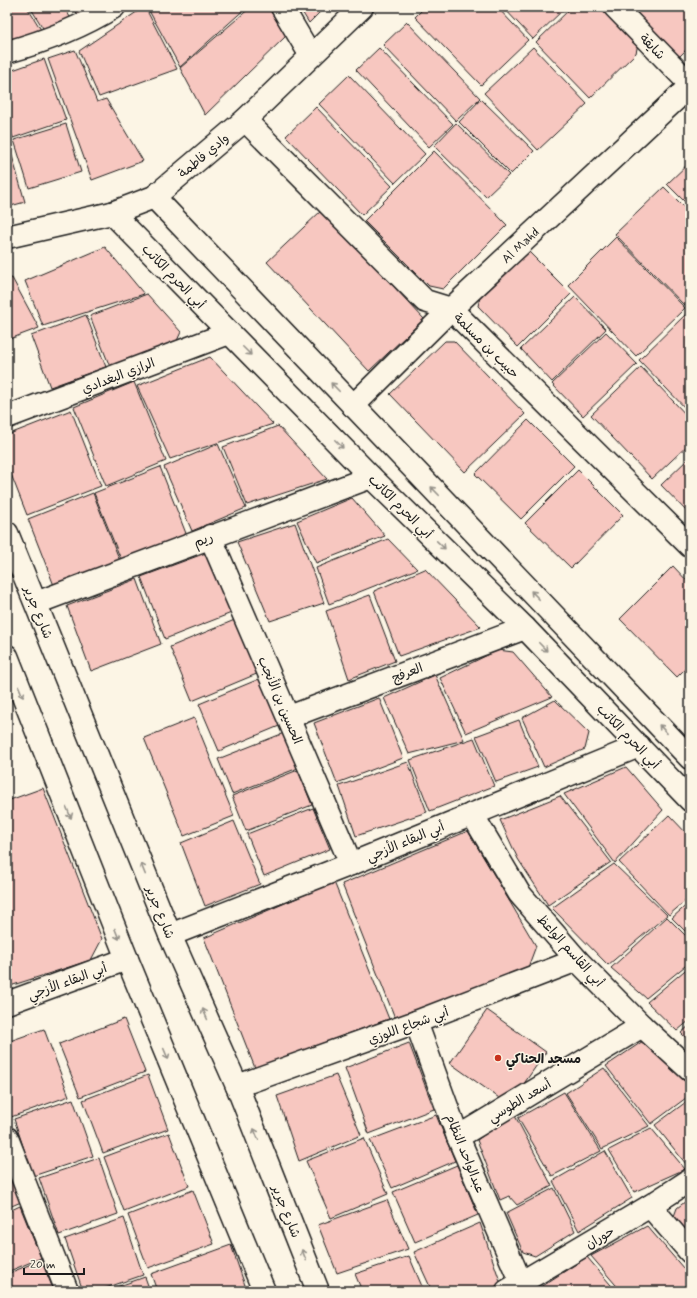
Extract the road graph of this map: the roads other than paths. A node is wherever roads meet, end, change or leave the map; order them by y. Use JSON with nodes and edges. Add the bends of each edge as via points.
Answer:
{"nodes":[{"id":1,"x":114,"y":7,"type":"edge"},
{"id":2,"x":282,"y":7,"type":"edge"},
{"id":3,"x":362,"y":7,"type":"edge"},
{"id":4,"x":615,"y":7,"type":"edge"},
{"id":5,"x":7,"y":52,"type":"edge"},
{"id":6,"x":311,"y":56,"type":"junction"},
{"id":7,"x":690,"y":85,"type":"edge"},
{"id":8,"x":244,"y":120,"type":"junction"},
{"id":9,"x":154,"y":197,"type":"junction"},
{"id":10,"x":112,"y":213,"type":"junction"},
{"id":11,"x":7,"y":237,"type":"edge"},
{"id":12,"x":451,"y":309,"type":"junction"},
{"id":13,"x":229,"y":333,"type":"junction"},
{"id":14,"x":353,"y":406,"type":"junction"},
{"id":15,"x":7,"y":418,"type":"edge"},
{"id":16,"x":371,"y":477,"type":"junction"},
{"id":17,"x":7,"y":532,"type":"edge"},
{"id":18,"x":210,"y":536,"type":"junction"},
{"id":19,"x":687,"y":537,"type":"edge"},
{"id":20,"x":36,"y":603,"type":"junction"},
{"id":21,"x":525,"y":628,"type":"junction"},
{"id":22,"x":7,"y":656,"type":"edge"},
{"id":23,"x":289,"y":717,"type":"junction"},
{"id":24,"x":639,"y":746,"type":"junction"},
{"id":25,"x":690,"y":758,"type":"edge"},
{"id":26,"x":690,"y":800,"type":"edge"},
{"id":27,"x":472,"y":814,"type":"junction"},
{"id":28,"x":351,"y":864,"type":"junction"},
{"id":29,"x":170,"y":935,"type":"junction"},
{"id":30,"x":127,"y":959,"type":"junction"},
{"id":31,"x":577,"y":960,"type":"junction"},
{"id":32,"x":7,"y":1003,"type":"edge"},
{"id":33,"x":416,"y":1022,"type":"junction"},
{"id":34,"x":642,"y":1026,"type":"junction"},
{"id":35,"x":690,"y":1070,"type":"edge"},
{"id":36,"x":237,"y":1086,"type":"junction"},
{"id":37,"x":458,"y":1137,"type":"junction"},
{"id":38,"x":7,"y":1138,"type":"edge"},
{"id":39,"x":690,"y":1180,"type":"edge"},
{"id":40,"x":650,"y":1206,"type":"junction"},
{"id":41,"x":690,"y":1252,"type":"edge"},
{"id":42,"x":514,"y":1287,"type":"edge"},
{"id":43,"x":67,"y":1291,"type":"edge"},
{"id":44,"x":264,"y":1291,"type":"edge"},
{"id":45,"x":318,"y":1291,"type":"edge"}],
"edges":[{"from":1,"to":5,"type":"street","via":[[94,19]]},
{"from":2,"to":6,"type":"street"},
{"from":3,"to":6,"type":"street","name":"وادي فاطمة"},
{"from":4,"to":7,"type":"street","name":"شايقة"},
{"from":6,"to":8,"type":"street","name":"وادي فاطمة"},
{"from":7,"to":12,"type":"street","name":"Al Mahd"},
{"from":8,"to":9,"type":"street","name":"وادي فاطمة"},
{"from":8,"to":12,"type":"street","name":"حبيب بن مسلمة","via":[[425,301]]},
{"from":9,"to":10,"type":"street","name":"وادي فاطمة"},
{"from":14,"to":9,"type":"street","one_way":true},
{"from":10,"to":11,"type":"street","name":"وادي فاطمة"},
{"from":10,"to":13,"type":"street","name":"أبي الحرم الكاتب"},
{"from":12,"to":14,"type":"street","name":"Al Mahd"},
{"from":12,"to":19,"type":"street","name":"حبيب بن مسلمة"},
{"from":13,"to":15,"type":"street","name":"الرازي البغدادي"},
{"from":13,"to":16,"type":"street","name":"أبي الحرم الكاتب","one_way":true},
{"from":25,"to":14,"type":"street","one_way":true},
{"from":16,"to":18,"type":"street","name":"ريم"},
{"from":16,"to":21,"type":"street","name":"أبي الحرم الكاتب","one_way":true},
{"from":17,"to":20,"type":"street","name":"شارع جرير"},
{"from":18,"to":20,"type":"street","name":"ريم"},
{"from":18,"to":23,"type":"street","name":"الحسين بن الأنجب"},
{"from":29,"to":20,"type":"street","name":"شارع جرير","one_way":true},
{"from":21,"to":23,"type":"street","name":"العرفج"},
{"from":21,"to":24,"type":"street","name":"أبي الحرم الكاتب","one_way":true},
{"from":22,"to":30,"type":"street","one_way":true},
{"from":23,"to":28,"type":"street","name":"الحسين بن الأنجب"},
{"from":24,"to":26,"type":"street","name":"أبي الحرم الكاتب"},
{"from":24,"to":27,"type":"street","name":"أبي البقاء الأزجي"},
{"from":27,"to":28,"type":"street","name":"أبي البقاء الأزجي"},
{"from":27,"to":31,"type":"street","name":"أبي القاسم الواعظ","via":[[519,892]]},
{"from":28,"to":29,"type":"street","name":"أبي البقاء الأزجي"},
{"from":36,"to":29,"type":"street","name":"شارع جرير","one_way":true},
{"from":30,"to":32,"type":"street","name":"أبي البقاء الأزجي"},
{"from":30,"to":44,"type":"street","one_way":true},
{"from":31,"to":33,"type":"street","name":"أبي شجاع اللوزي"},
{"from":31,"to":34,"type":"street","name":"أبي القاسم الواعظ"},
{"from":33,"to":36,"type":"street","name":"أبي شجاع اللوزي"},
{"from":33,"to":37,"type":"street","name":"عبدالواحد النظام"},
{"from":34,"to":35,"type":"street","name":"أبي القاسم الواعظ"},
{"from":34,"to":37,"type":"street","name":"أسعد الطوسي"},
{"from":45,"to":36,"type":"street","name":"شارع جرير","one_way":true},
{"from":37,"to":42,"type":"street","name":"عبدالواحد النظام"},
{"from":38,"to":43,"type":"street"},
{"from":39,"to":40,"type":"street","name":"حوران"},
{"from":40,"to":41,"type":"street"},
{"from":40,"to":42,"type":"street","name":"حوران"}]}
